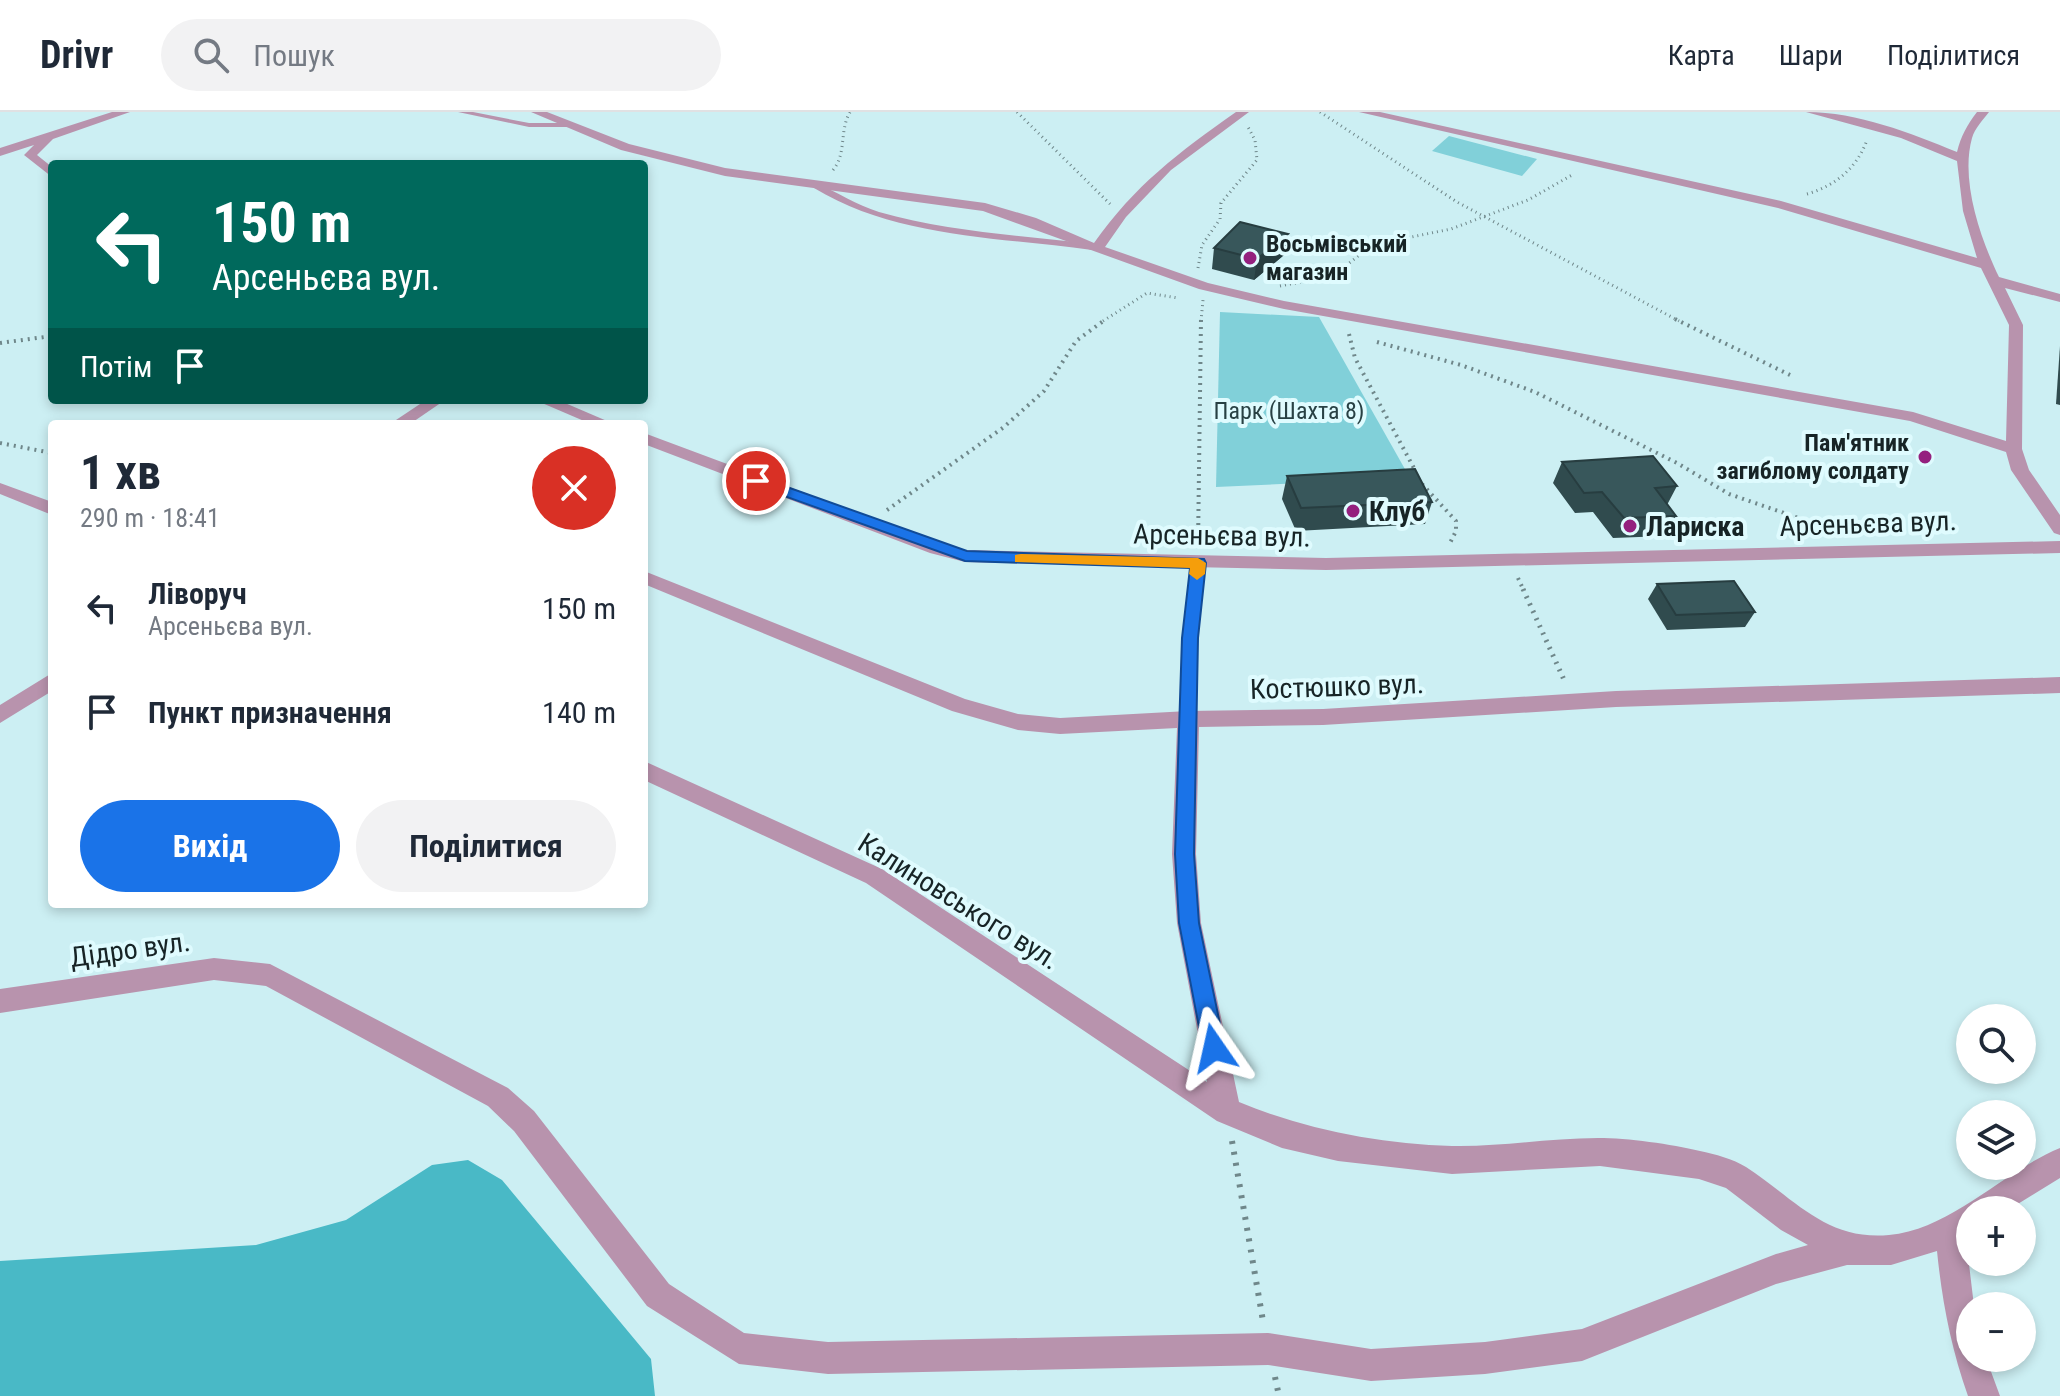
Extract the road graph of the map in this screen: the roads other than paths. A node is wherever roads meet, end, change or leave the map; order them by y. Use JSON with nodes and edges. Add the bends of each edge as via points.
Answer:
{"nodes":[{"id":1,"x":124,"y":112,"type":"edge"},
{"id":2,"x":462,"y":112,"type":"edge"},
{"id":3,"x":537,"y":112,"type":"edge"},
{"id":4,"x":1365,"y":112,"type":"edge"},
{"id":5,"x":1812,"y":112,"type":"edge"},
{"id":6,"x":1983,"y":112,"type":"edge"},
{"id":7,"x":1242,"y":114,"type":"edge"},
{"id":8,"x":572,"y":125,"type":"junction"},
{"id":9,"x":47,"y":139,"type":"junction"},
{"id":10,"x":0,"y":152,"type":"edge"},
{"id":11,"x":1964,"y":159,"type":"junction"},
{"id":12,"x":48,"y":170,"type":"edge"},
{"id":13,"x":817,"y":186,"type":"junction"},
{"id":14,"x":1097,"y":248,"type":"junction"},
{"id":15,"x":1990,"y":273,"type":"junction"},
{"id":16,"x":2060,"y":298,"type":"edge"},
{"id":17,"x":430,"y":404,"type":"edge"},
{"id":18,"x":554,"y":404,"type":"edge"},
{"id":19,"x":404,"y":420,"type":"edge"},
{"id":20,"x":596,"y":420,"type":"edge"},
{"id":21,"x":648,"y":440,"type":"edge"},
{"id":22,"x":2014,"y":449,"type":"junction"},
{"id":23,"x":0,"y":488,"type":"edge"},
{"id":24,"x":48,"y":507,"type":"edge"},
{"id":25,"x":2060,"y":529,"type":"edge"},
{"id":26,"x":2060,"y":547,"type":"edge"},
{"id":27,"x":1198,"y":563,"type":"junction"},
{"id":28,"x":648,"y":579,"type":"edge"},
{"id":29,"x":48,"y":684,"type":"edge"},
{"id":30,"x":2060,"y":685,"type":"edge"},
{"id":31,"x":0,"y":715,"type":"edge"},
{"id":32,"x":1188,"y":719,"type":"junction"},
{"id":33,"x":648,"y":772,"type":"edge"},
{"id":34,"x":0,"y":1001,"type":"edge"},
{"id":35,"x":1227,"y":1111,"type":"junction"},
{"id":36,"x":2060,"y":1162,"type":"edge"},
{"id":37,"x":2003,"y":1196,"type":"edge"},
{"id":38,"x":1956,"y":1226,"type":"edge"},
{"id":39,"x":1847,"y":1250,"type":"junction"},
{"id":40,"x":1975,"y":1372,"type":"edge"},
{"id":41,"x":1984,"y":1396,"type":"edge"}],
"edges":[{"from":1,"to":9,"type":"street"},
{"from":2,"to":8,"type":"lane","via":[[529,125]]},
{"from":3,"to":8,"type":"street"},
{"from":4,"to":15,"type":"street","via":[[1781,205]]},
{"from":5,"to":11,"type":"street","via":[[1923,141]]},
{"from":6,"to":11,"type":"street","via":[[1967,136]]},
{"from":7,"to":14,"type":"street","via":[[1167,167],[1121,214]]},
{"from":8,"to":13,"type":"street","via":[[679,162]]},
{"from":9,"to":10,"type":"street"},
{"from":9,"to":12,"type":"street","via":[[30,155]]},
{"from":11,"to":15,"type":"street","via":[[1970,220]]},
{"from":13,"to":14,"type":"street","via":[[985,207]]},
{"from":13,"to":14,"type":"lane","via":[[850,206],[894,217]]},
{"from":14,"to":22,"type":"street","via":[[1202,290],[1913,417]]},
{"from":15,"to":16,"type":"street"},
{"from":15,"to":22,"type":"street","via":[[2016,325]]},
{"from":17,"to":19,"type":"street"},
{"from":18,"to":20,"type":"street"},
{"from":21,"to":27,"type":"street","name":"Арсеньєва вул.","via":[[965,556]]},
{"from":22,"to":25,"type":"street","via":[[2020,470]]},
{"from":23,"to":24,"type":"street"},
{"from":26,"to":27,"type":"street","name":"Арсеньєва вул."},
{"from":27,"to":32,"type":"lane"},
{"from":28,"to":32,"type":"street","name":"Костюшко вул.","via":[[959,705],[1018,722],[1060,726]]},
{"from":29,"to":31,"type":"street"},
{"from":30,"to":32,"type":"street","name":"Костюшко вул."},
{"from":32,"to":35,"type":"street","via":[[1184,854],[1189,923]]},
{"from":33,"to":35,"type":"street","name":"Калиновського вул.","via":[[874,876]]},
{"from":34,"to":39,"type":"street","name":"Дідро вул.","via":[[214,969],[270,975],[498,1097],[524,1121],[658,1295],[739,1348],[828,1358],[1268,1349],[1371,1365],[1485,1358],[1582,1345],[1776,1269]]},
{"from":35,"to":39,"type":"street","name":"Калиновського вул.","via":[[1282,1134],[1338,1147],[1452,1160],[1600,1152],[1699,1165],[1734,1176],[1791,1220]]},
{"from":36,"to":37,"type":"street"},
{"from":38,"to":39,"type":"street","via":[[1891,1250]]},
{"from":40,"to":41,"type":"street"}]}
